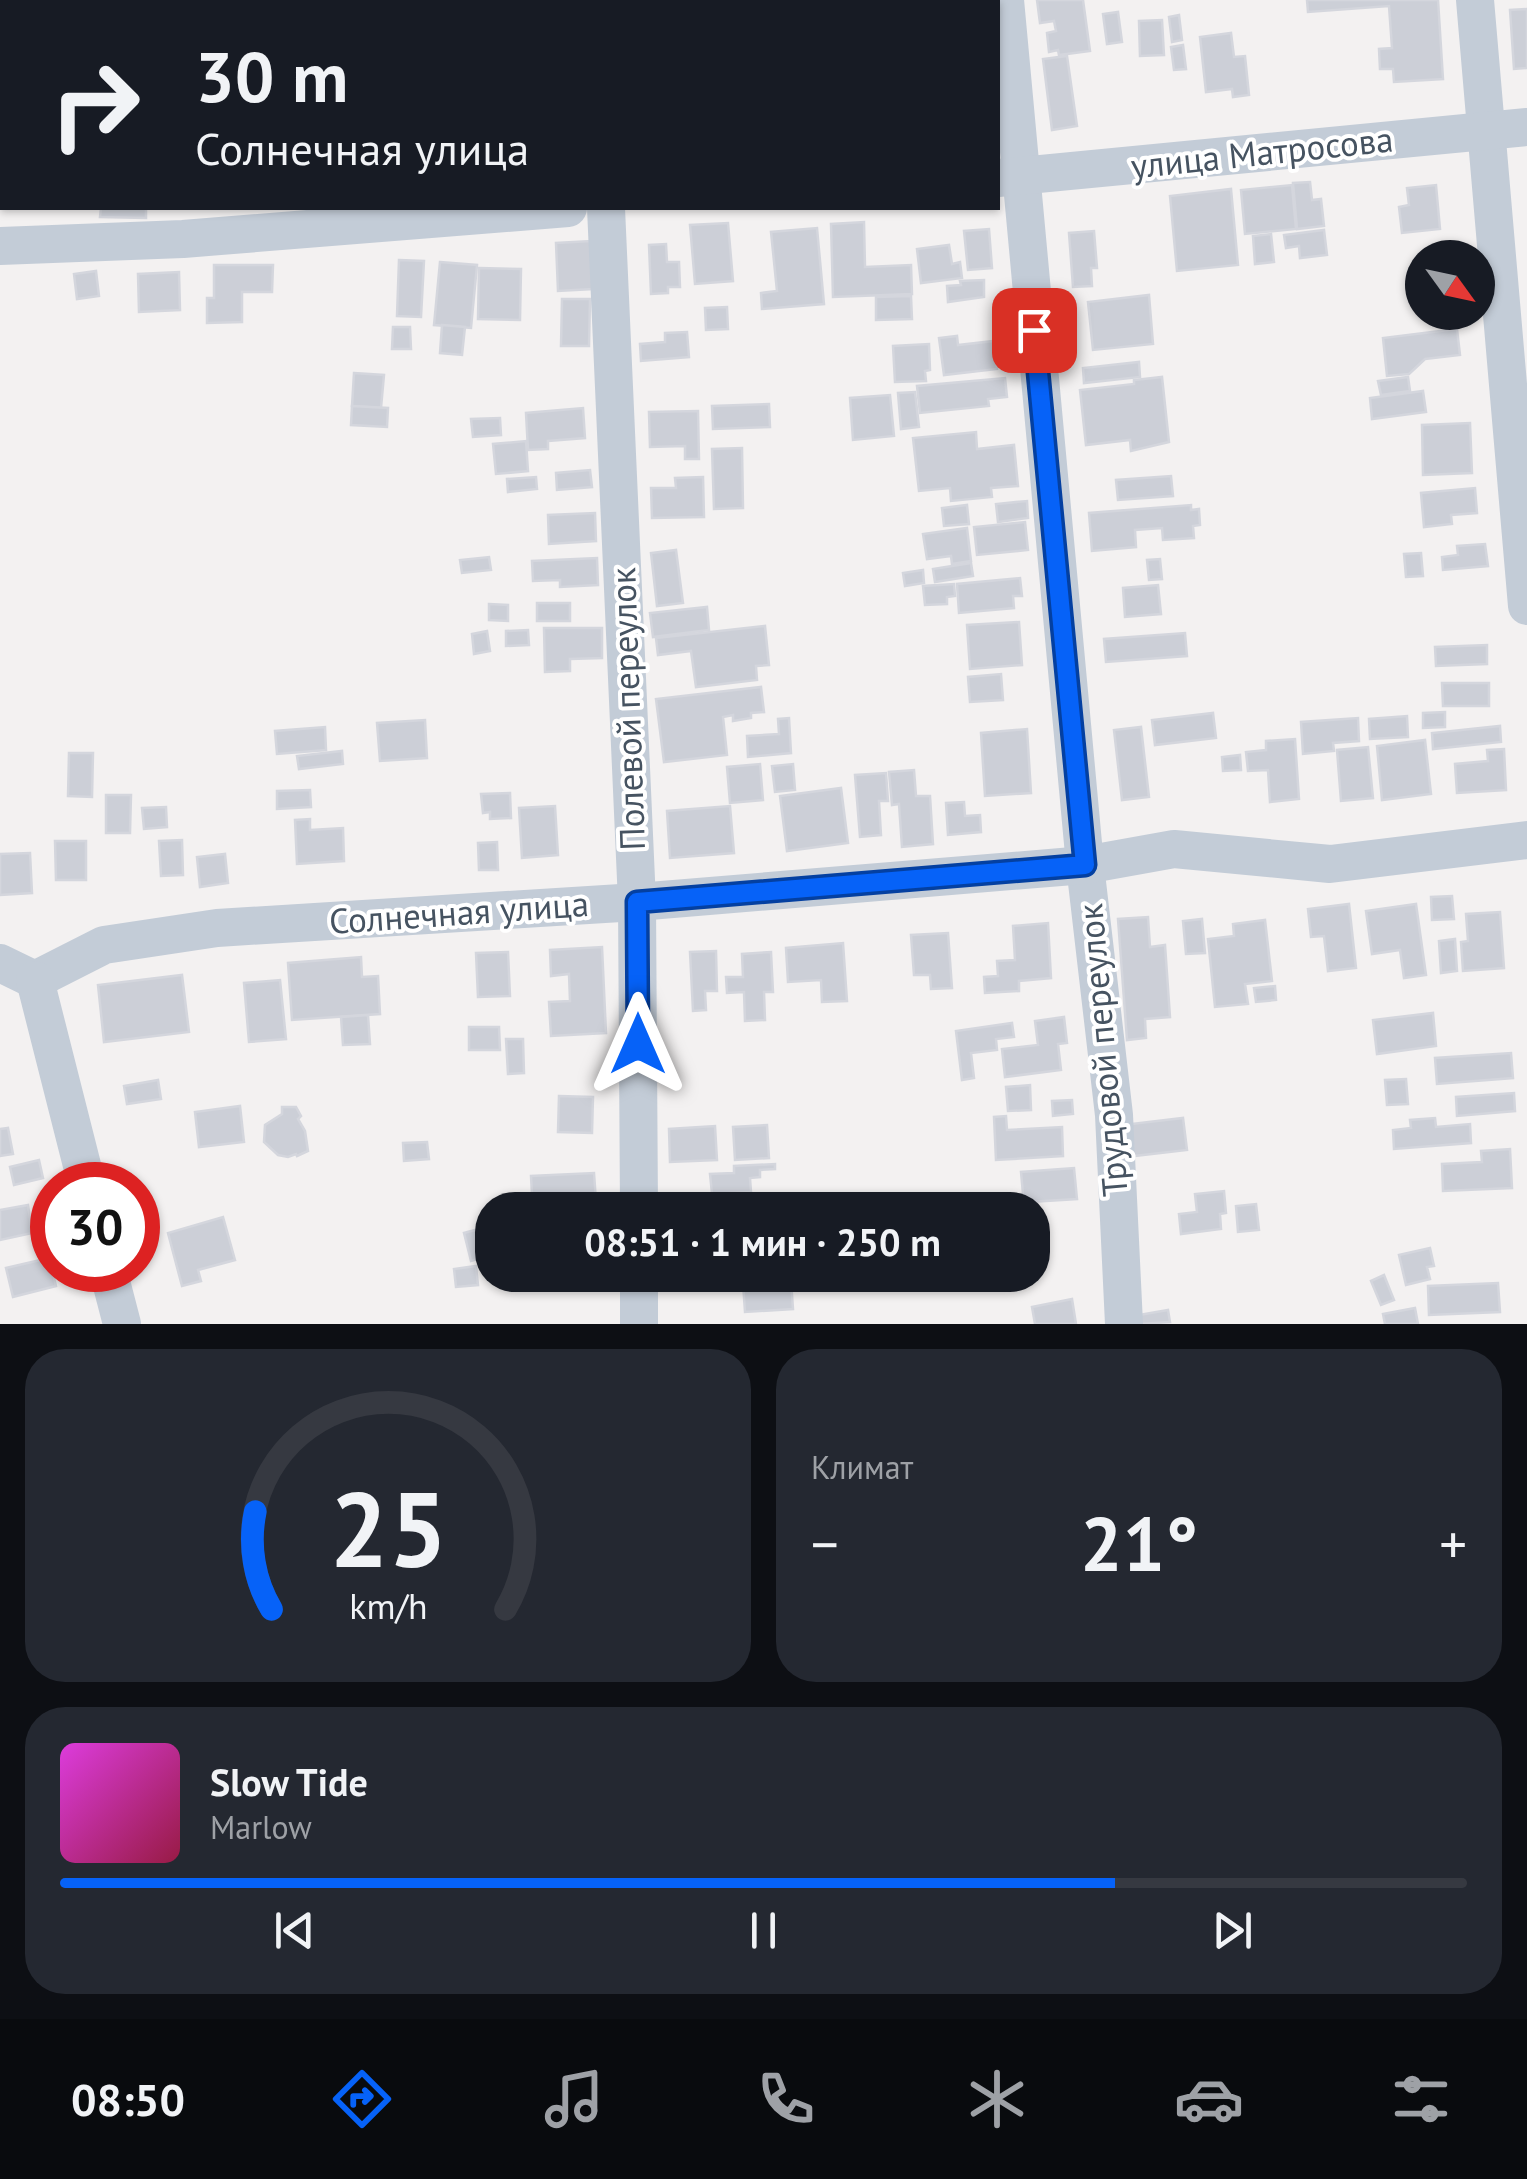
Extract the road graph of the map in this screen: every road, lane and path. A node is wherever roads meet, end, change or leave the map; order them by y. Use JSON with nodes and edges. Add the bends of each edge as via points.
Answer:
{"nodes":[{"id":1,"x":1005,"y":0,"type":"edge"},
{"id":2,"x":1475,"y":0,"type":"edge"},
{"id":3,"x":1527,"y":127,"type":"edge"},
{"id":4,"x":1484,"y":131,"type":"junction"},
{"id":5,"x":1009,"y":177,"type":"edge"},
{"id":6,"x":543,"y":210,"type":"edge"},
{"id":7,"x":606,"y":210,"type":"edge"},
{"id":8,"x":0,"y":246,"type":"edge"},
{"id":9,"x":1527,"y":606,"type":"edge"},
{"id":10,"x":1527,"y":840,"type":"edge"},
{"id":11,"x":1085,"y":865,"type":"junction"},
{"id":12,"x":637,"y":902,"type":"junction"},
{"id":13,"x":0,"y":963,"type":"edge"},
{"id":14,"x":35,"y":980,"type":"junction"},
{"id":15,"x":81,"y":1162,"type":"edge"},
{"id":16,"x":639,"y":1192,"type":"edge"},
{"id":17,"x":114,"y":1292,"type":"edge"},
{"id":18,"x":639,"y":1292,"type":"edge"},
{"id":19,"x":122,"y":1324,"type":"edge"},
{"id":20,"x":639,"y":1324,"type":"edge"},
{"id":21,"x":1124,"y":1324,"type":"edge"}],
"edges":[{"from":1,"to":5,"type":"street","name":"Трудовой переулок"},
{"from":2,"to":4,"type":"street"},
{"from":3,"to":4,"type":"street","name":"улица Матросова"},
{"from":4,"to":5,"type":"street","name":"улица Матросова"},
{"from":4,"to":9,"type":"street"},
{"from":5,"to":11,"type":"street","name":"Трудовой переулок"},
{"from":6,"to":8,"type":"street","via":[[183,239]]},
{"from":7,"to":12,"type":"street","name":"Полевой переулок"},
{"from":10,"to":11,"type":"street","name":"Солнечная улица","via":[[1330,864],[1174,849]]},
{"from":11,"to":12,"type":"street","name":"Солнечная улица"},
{"from":11,"to":21,"type":"street","name":"Трудовой переулок","via":[[1114,1115]]},
{"from":12,"to":14,"type":"street","name":"Солнечная улица","via":[[218,928],[104,945]]},
{"from":12,"to":16,"type":"street","name":"Полевой переулок"},
{"from":13,"to":14,"type":"street"},
{"from":14,"to":15,"type":"street"},
{"from":17,"to":19,"type":"street"},
{"from":18,"to":20,"type":"street"}]}
